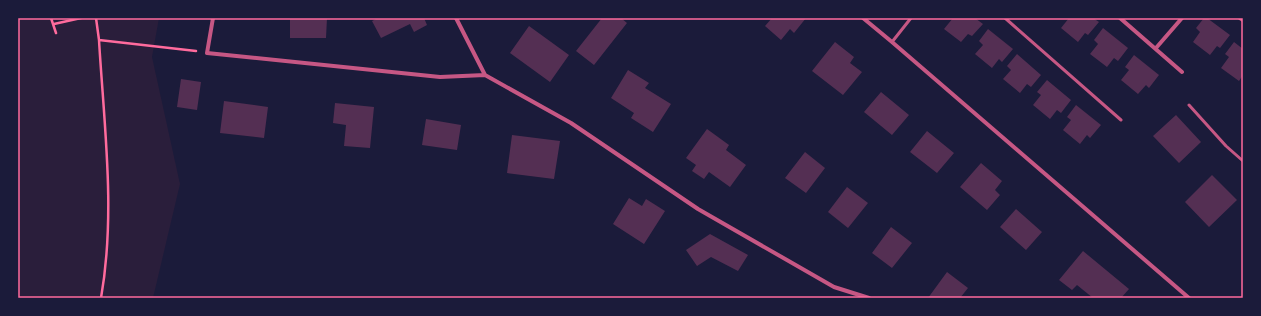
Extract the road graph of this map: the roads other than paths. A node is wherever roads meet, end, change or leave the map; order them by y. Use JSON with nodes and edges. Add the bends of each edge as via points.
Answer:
{"nodes":[{"id":1,"x":213,"y":18,"type":"edge"},
{"id":2,"x":456,"y":18,"type":"edge"},
{"id":3,"x":862,"y":18,"type":"edge"},
{"id":4,"x":911,"y":18,"type":"edge"},
{"id":5,"x":1005,"y":18,"type":"edge"},
{"id":6,"x":1120,"y":18,"type":"edge"},
{"id":7,"x":1182,"y":18,"type":"edge"},
{"id":8,"x":1240,"y":18,"type":"edge"},
{"id":9,"x":1243,"y":20,"type":"edge"},
{"id":10,"x":892,"y":42,"type":"junction"},
{"id":11,"x":1156,"y":48,"type":"junction"},
{"id":12,"x":1182,"y":72,"type":"dead end"},
{"id":13,"x":485,"y":74,"type":"junction"},
{"id":14,"x":1189,"y":105,"type":"dead end"},
{"id":15,"x":1121,"y":120,"type":"dead end"},
{"id":16,"x":1243,"y":161,"type":"edge"},
{"id":17,"x":869,"y":298,"type":"edge"},
{"id":18,"x":1189,"y":298,"type":"edge"}],
"edges":[{"from":1,"to":13,"type":"street","via":[[207,53],[440,77]]},
{"from":2,"to":13,"type":"street"},
{"from":3,"to":10,"type":"street"},
{"from":4,"to":10,"type":"lane"},
{"from":5,"to":15,"type":"lane"},
{"from":6,"to":11,"type":"street"},
{"from":7,"to":11,"type":"street"},
{"from":8,"to":9,"type":"street"},
{"from":10,"to":18,"type":"street"},
{"from":11,"to":12,"type":"street"},
{"from":13,"to":17,"type":"street","via":[[571,123],[698,209],[834,286]]},
{"from":14,"to":16,"type":"lane"}]}
